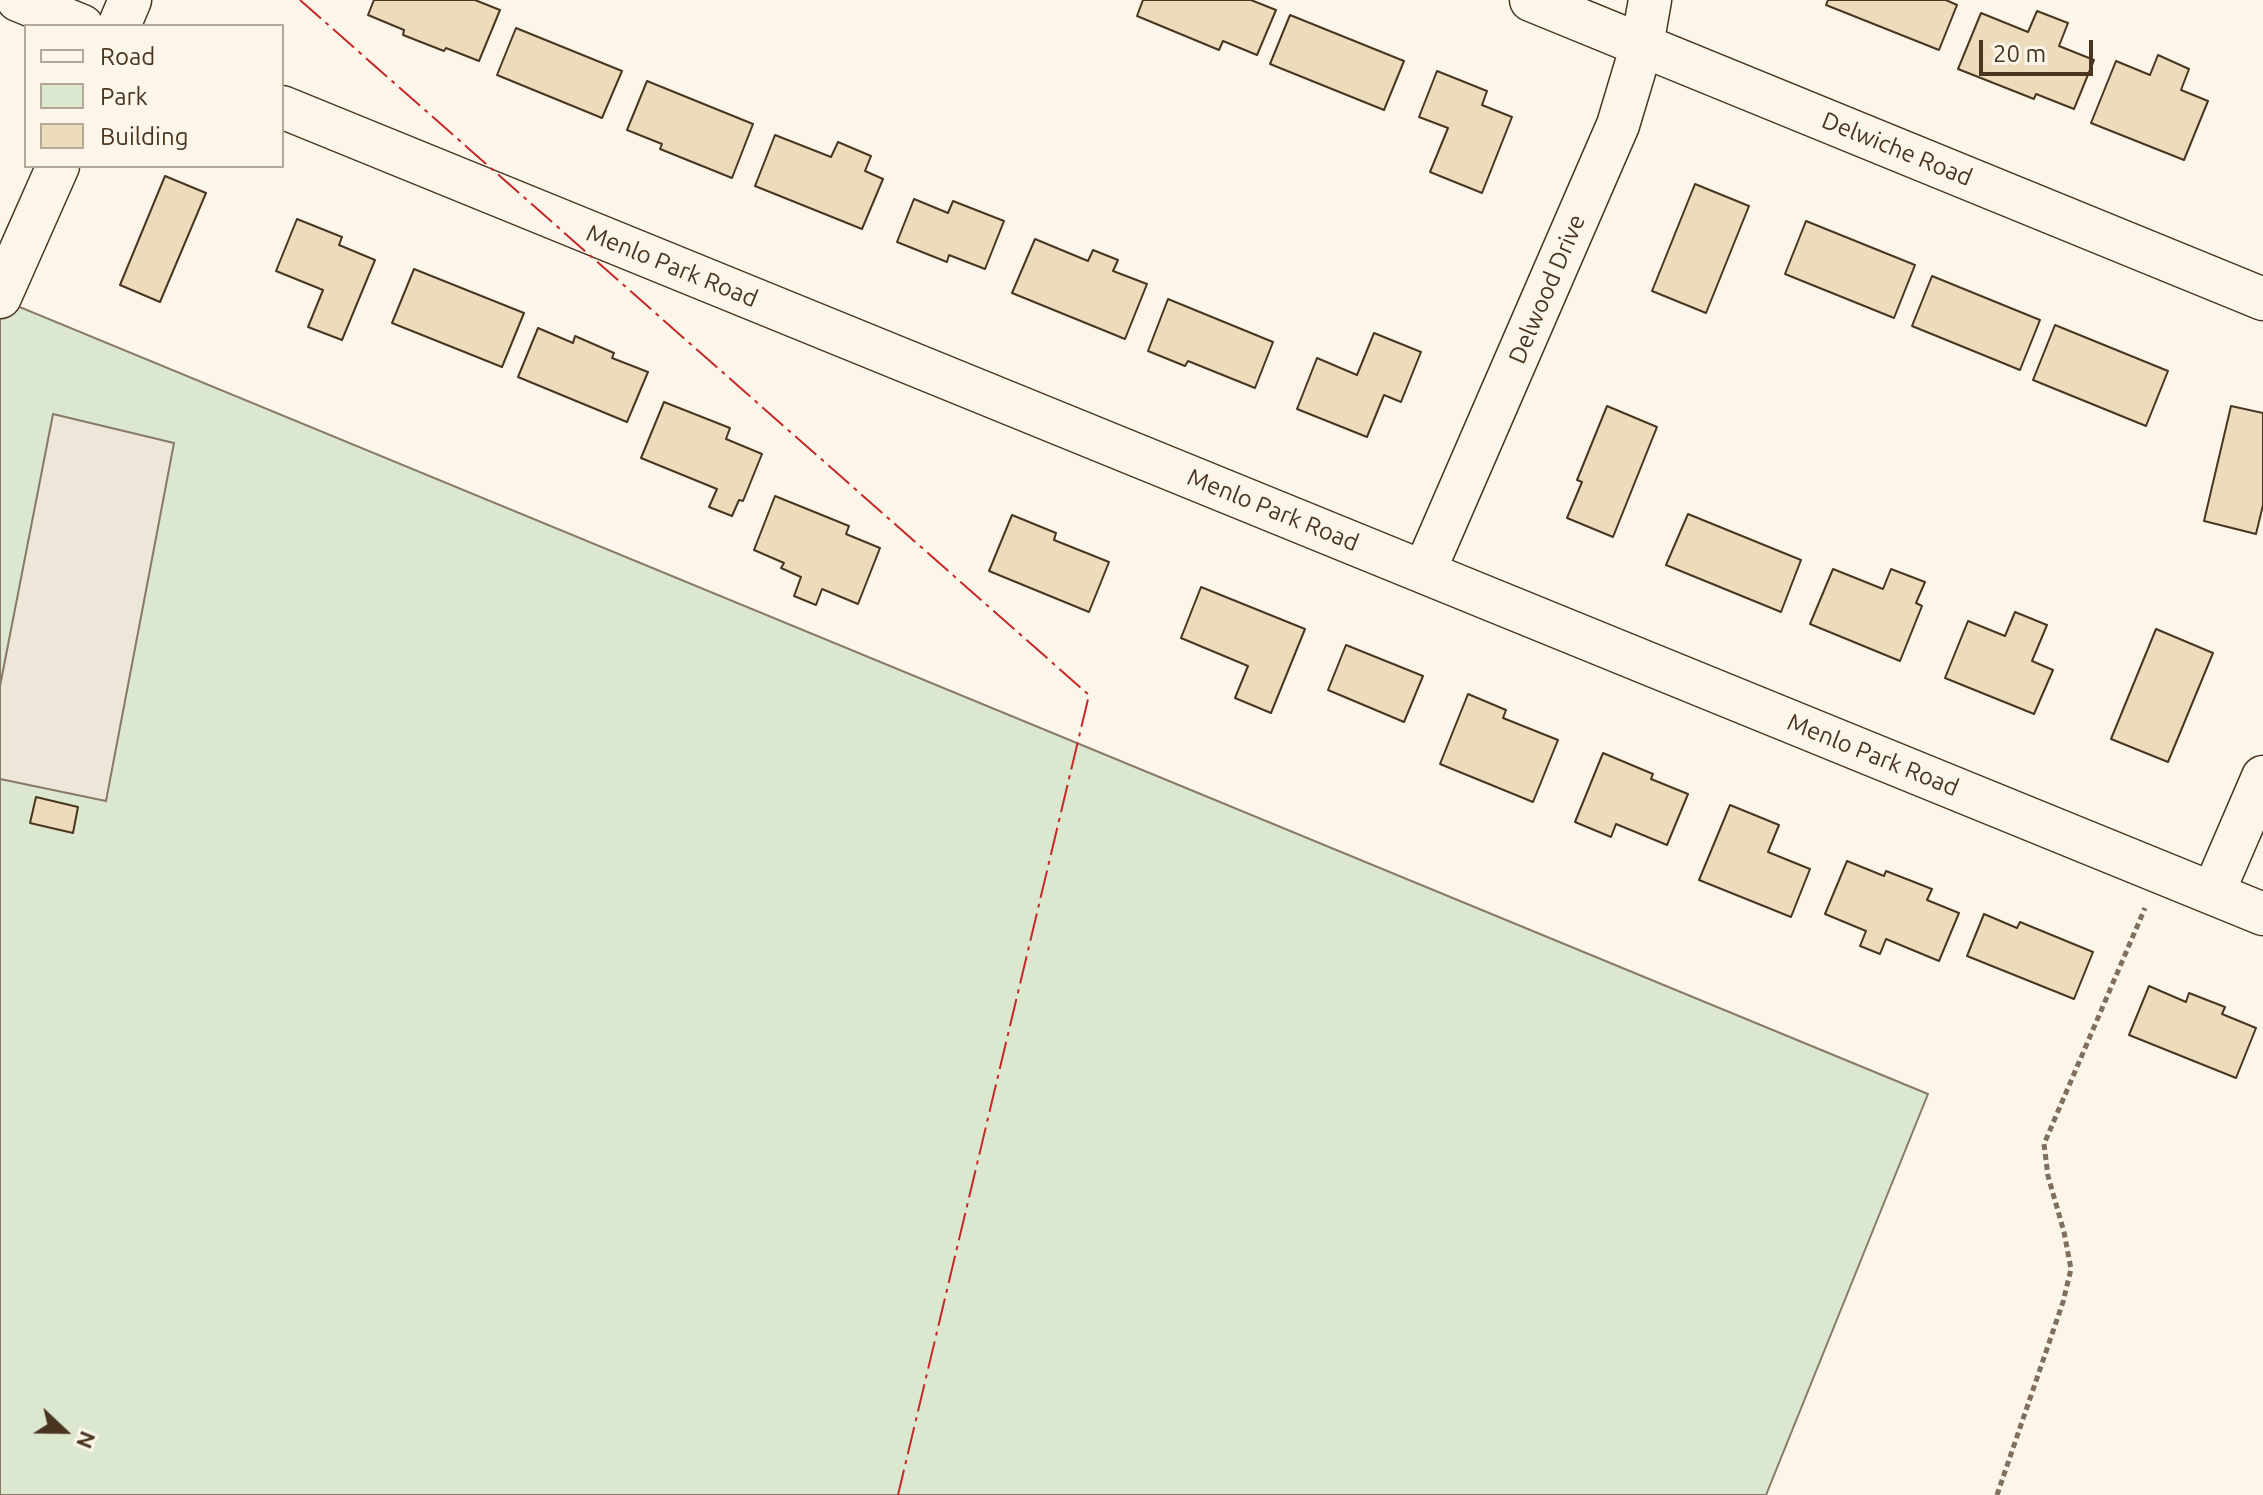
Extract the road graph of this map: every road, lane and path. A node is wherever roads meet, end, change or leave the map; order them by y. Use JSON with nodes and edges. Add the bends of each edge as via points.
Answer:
{"nodes":[{"id":1,"x":18,"y":0,"type":"edge"},
{"id":2,"x":130,"y":0,"type":"edge"},
{"id":3,"x":1531,"y":0,"type":"edge"},
{"id":4,"x":1650,"y":0,"type":"edge"},
{"id":5,"x":77,"y":24,"type":"edge"},
{"id":6,"x":120,"y":24,"type":"edge"},
{"id":7,"x":1642,"y":45,"type":"junction"},
{"id":8,"x":284,"y":108,"type":"edge"},
{"id":9,"x":57,"y":168,"type":"edge"},
{"id":10,"x":0,"y":297,"type":"edge"},
{"id":11,"x":2263,"y":299,"type":"edge"},
{"id":12,"x":1424,"y":572,"type":"junction"},
{"id":13,"x":2263,"y":777,"type":"edge"},
{"id":14,"x":2160,"y":872,"type":"junction"},
{"id":15,"x":2213,"y":893,"type":"junction"},
{"id":16,"x":2263,"y":914,"type":"edge"},
{"id":17,"x":1997,"y":1495,"type":"edge"}],
"edges":[{"from":1,"to":5,"type":"street"},
{"from":2,"to":6,"type":"street"},
{"from":3,"to":7,"type":"street","name":"Delwiche Road"},
{"from":4,"to":7,"type":"street","name":"Delwood Drive"},
{"from":7,"to":11,"type":"street","name":"Delwiche Road"},
{"from":7,"to":12,"type":"street","name":"Delwood Drive","via":[[1618,125]]},
{"from":8,"to":12,"type":"street","name":"Menlo Park Road"},
{"from":9,"to":10,"type":"street"},
{"from":12,"to":14,"type":"street","name":"Menlo Park Road"},
{"from":13,"to":15,"type":"street"},
{"from":14,"to":15,"type":"street","name":"Menlo Park Road"},
{"from":14,"to":17,"type":"path","via":[[2044,1144],[2071,1269]]},
{"from":15,"to":16,"type":"street","name":"Menlo Park Road"}]}
